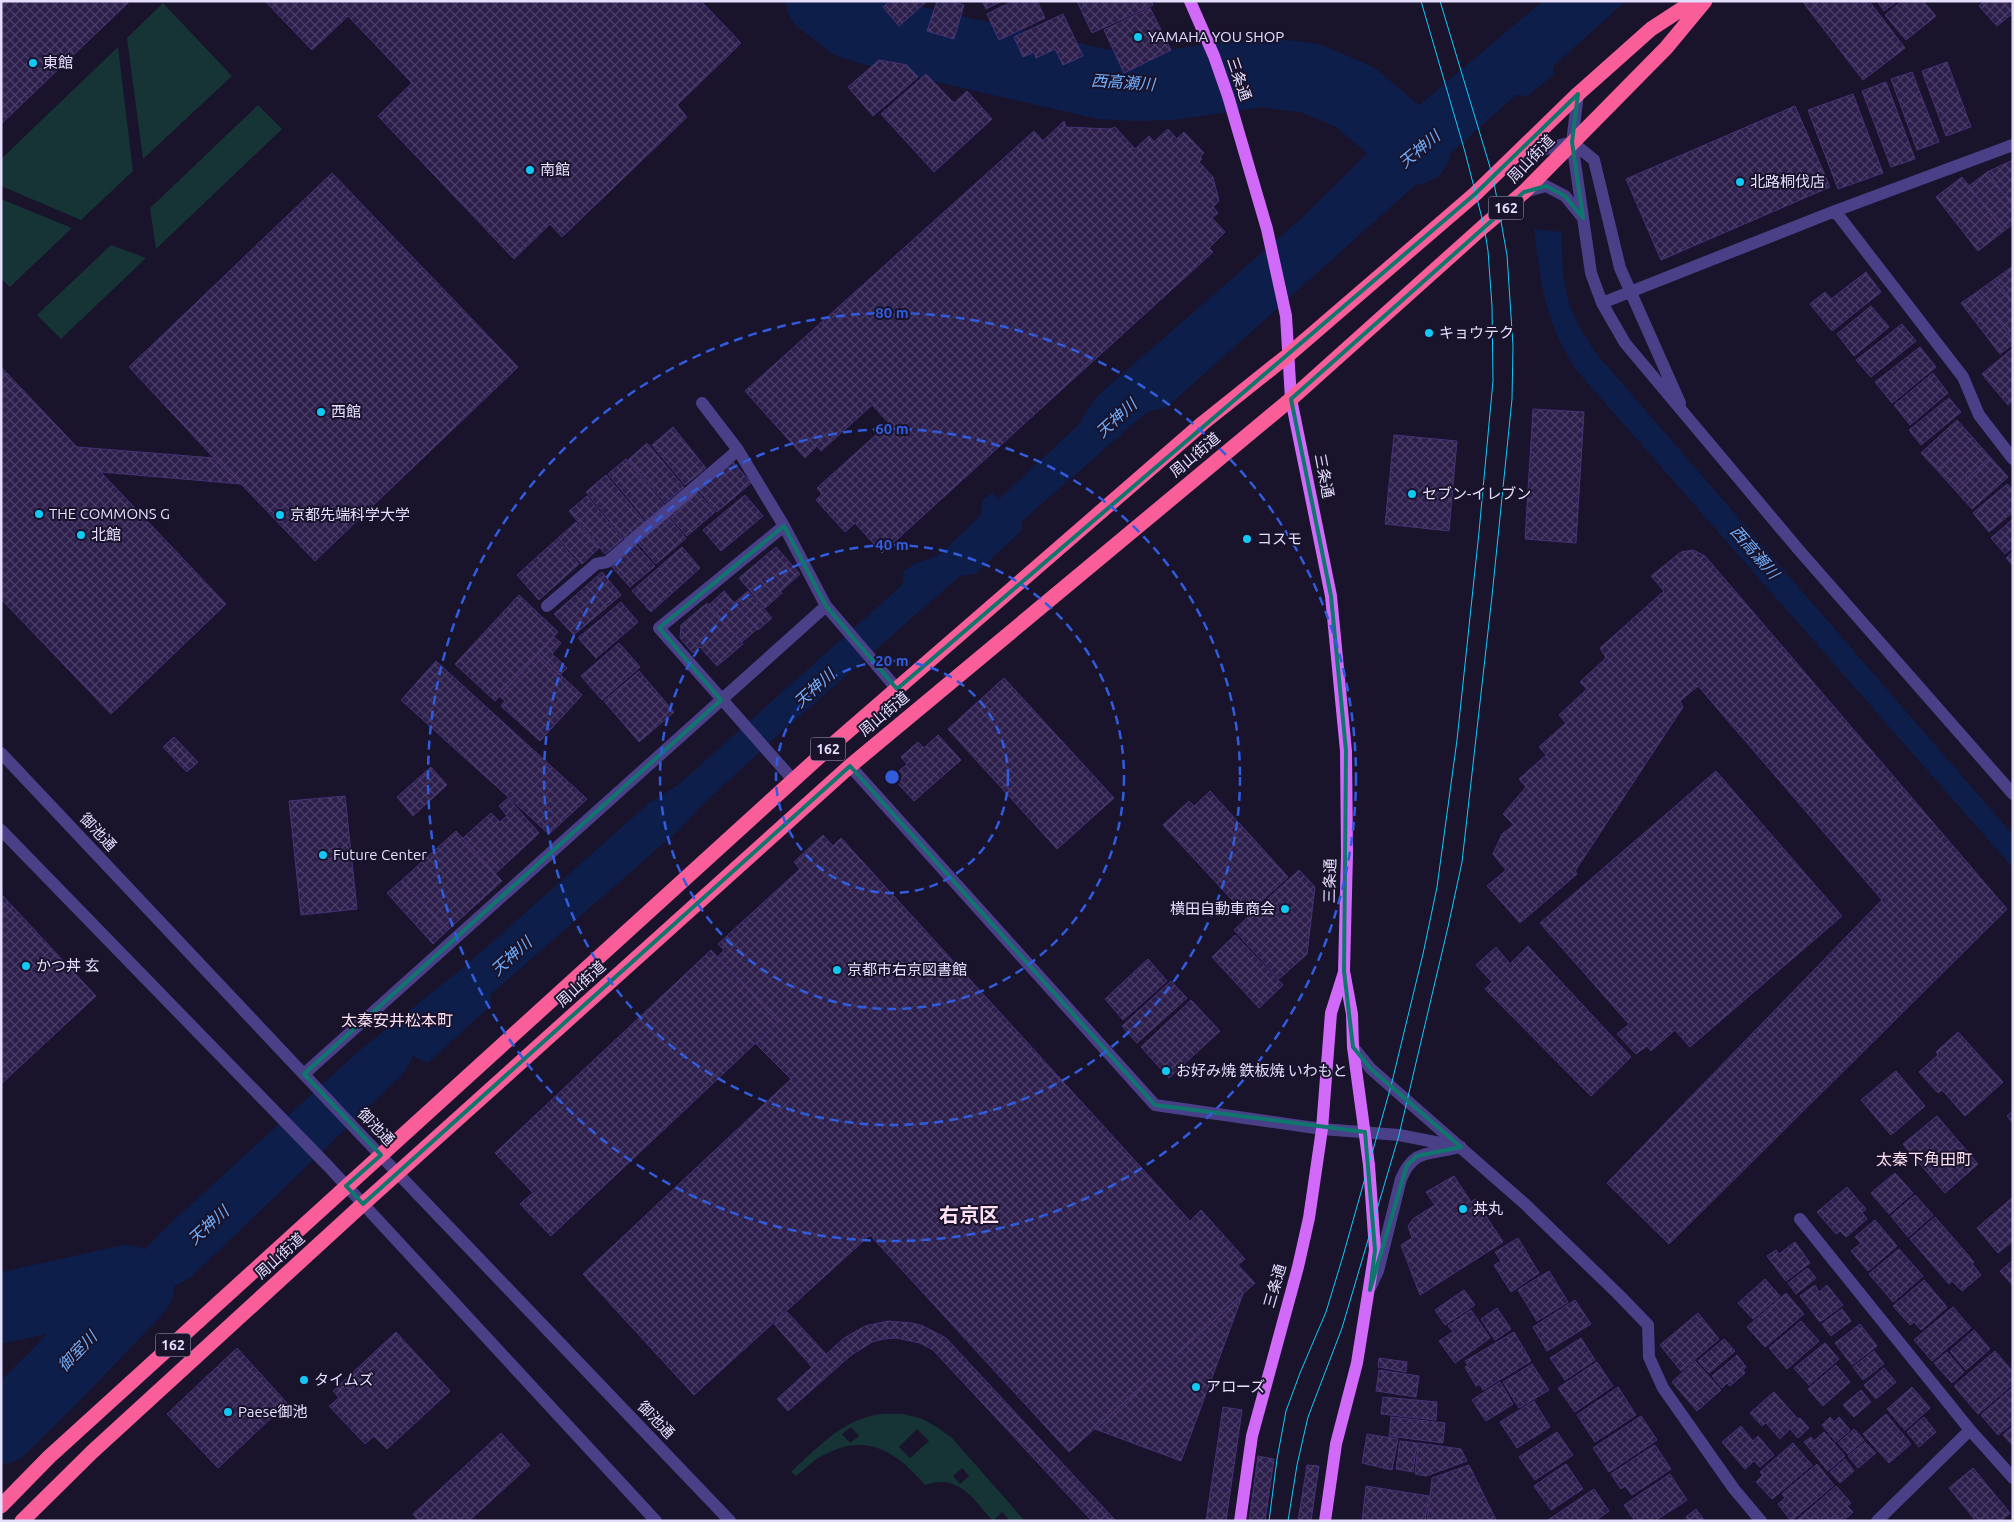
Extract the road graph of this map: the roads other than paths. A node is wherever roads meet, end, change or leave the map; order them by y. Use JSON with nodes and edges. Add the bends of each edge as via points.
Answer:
{"nodes":[{"id":1,"x":1190,"y":1,"type":"edge"},
{"id":2,"x":1694,"y":1,"type":"edge"},
{"id":3,"x":1705,"y":1,"type":"edge"},
{"id":4,"x":1578,"y":94,"type":"junction"},
{"id":5,"x":1572,"y":142,"type":"junction"},
{"id":6,"x":2013,"y":145,"type":"edge"},
{"id":7,"x":1512,"y":158,"type":"junction"},
{"id":8,"x":1524,"y":192,"type":"junction"},
{"id":9,"x":1835,"y":211,"type":"junction"},
{"id":10,"x":1583,"y":218,"type":"junction"},
{"id":11,"x":1630,"y":291,"type":"junction"},
{"id":12,"x":1602,"y":303,"type":"junction"},
{"id":13,"x":1287,"y":356,"type":"junction"},
{"id":14,"x":1291,"y":399,"type":"junction"},
{"id":15,"x":702,"y":403,"type":"dead end"},
{"id":16,"x":1688,"y":419,"type":"junction"},
{"id":17,"x":738,"y":450,"type":"junction"},
{"id":18,"x":2013,"y":459,"type":"edge"},
{"id":19,"x":784,"y":526,"type":"junction"},
{"id":20,"x":547,"y":606,"type":"dead end"},
{"id":21,"x":826,"y":606,"type":"junction"},
{"id":22,"x":893,"y":684,"type":"junction"},
{"id":23,"x":721,"y":700,"type":"junction"},
{"id":24,"x":1,"y":753,"type":"edge"},
{"id":25,"x":850,"y":766,"type":"junction"},
{"id":26,"x":794,"y":781,"type":"junction"},
{"id":27,"x":2013,"y":794,"type":"edge"},
{"id":28,"x":1,"y":830,"type":"edge"},
{"id":29,"x":1344,"y":971,"type":"junction"},
{"id":30,"x":1353,"y":1047,"type":"junction"},
{"id":31,"x":307,"y":1077,"type":"junction"},
{"id":32,"x":1322,"y":1129,"type":"junction"},
{"id":33,"x":1365,"y":1132,"type":"junction"},
{"id":34,"x":1461,"y":1146,"type":"junction"},
{"id":35,"x":380,"y":1155,"type":"junction"},
{"id":36,"x":398,"y":1173,"type":"junction"},
{"id":37,"x":346,"y":1186,"type":"junction"},
{"id":38,"x":363,"y":1204,"type":"junction"},
{"id":39,"x":1800,"y":1219,"type":"dead end"},
{"id":40,"x":1370,"y":1290,"type":"junction"},
{"id":41,"x":1970,"y":1430,"type":"junction"},
{"id":42,"x":2013,"y":1478,"type":"edge"},
{"id":43,"x":1,"y":1506,"type":"edge"},
{"id":44,"x":22,"y":1521,"type":"edge"},
{"id":45,"x":656,"y":1521,"type":"edge"},
{"id":46,"x":730,"y":1521,"type":"edge"},
{"id":47,"x":1240,"y":1521,"type":"edge"},
{"id":48,"x":1325,"y":1521,"type":"edge"},
{"id":49,"x":1761,"y":1521,"type":"edge"},
{"id":50,"x":1876,"y":1521,"type":"edge"}],
"edges":[{"from":1,"to":13,"type":"main road","name":"三条通","via":[[1228,96],[1267,229],[1286,316]]},
{"from":2,"to":4,"type":"highway","name":"周山街道","number":"162","via":[[1651,29]]},
{"from":3,"to":5,"type":"highway","name":"周山街道","number":"162","via":[[1666,48]]},
{"from":4,"to":5,"type":"street"},
{"from":4,"to":7,"type":"highway","name":"周山街道","number":"162"},
{"from":5,"to":7,"type":"street"},
{"from":5,"to":8,"type":"highway","name":"周山街道","number":"162"},
{"from":5,"to":10,"type":"street"},
{"from":5,"to":11,"type":"street","via":[[1594,160],[1620,268]]},
{"from":6,"to":9,"type":"street"},
{"from":7,"to":13,"type":"highway","name":"周山街道","number":"162"},
{"from":8,"to":10,"type":"street","via":[[1546,186],[1565,196]]},
{"from":8,"to":14,"type":"highway","name":"周山街道","number":"162"},
{"from":9,"to":11,"type":"street"},
{"from":9,"to":18,"type":"street","via":[[1963,377],[1978,415]]},
{"from":10,"to":12,"type":"street","via":[[1592,273]]},
{"from":11,"to":12,"type":"street"},
{"from":11,"to":16,"type":"street"},
{"from":12,"to":16,"type":"street","via":[[1625,343]]},
{"from":13,"to":14,"type":"main road","name":"三条通"},
{"from":13,"to":22,"type":"highway","name":"周山街道","number":"162"},
{"from":14,"to":25,"type":"highway","name":"周山街道","number":"162"},
{"from":14,"to":29,"type":"main road","name":"三条通","via":[[1332,596],[1344,731],[1347,854]]},
{"from":15,"to":17,"type":"street"},
{"from":16,"to":27,"type":"street"},
{"from":17,"to":19,"type":"street"},
{"from":17,"to":20,"type":"street","via":[[607,562],[596,564]]},
{"from":19,"to":21,"type":"street"},
{"from":19,"to":23,"type":"street","via":[[659,628]]},
{"from":21,"to":22,"type":"street"},
{"from":21,"to":23,"type":"street"},
{"from":22,"to":26,"type":"highway","name":"周山街道","number":"162"},
{"from":23,"to":26,"type":"street"},
{"from":23,"to":31,"type":"street"},
{"from":24,"to":31,"type":"street","name":"御池通"},
{"from":25,"to":32,"type":"street","via":[[1155,1105]]},
{"from":25,"to":36,"type":"highway","name":"周山街道","number":"162"},
{"from":26,"to":35,"type":"highway","name":"周山街道","number":"162"},
{"from":28,"to":37,"type":"street"},
{"from":29,"to":30,"type":"main road","name":"三条通","via":[[1352,1014]]},
{"from":29,"to":32,"type":"main road","name":"三条通","via":[[1331,1013]]},
{"from":30,"to":33,"type":"main road","name":"三条通"},
{"from":30,"to":34,"type":"street","via":[[1371,1069]]},
{"from":31,"to":35,"type":"street","name":"御池通"},
{"from":32,"to":33,"type":"street"},
{"from":32,"to":47,"type":"main road","name":"三条通","via":[[1298,1267],[1252,1436]]},
{"from":33,"to":34,"type":"street"},
{"from":33,"to":40,"type":"main road","name":"三条通","via":[[1375,1250]]},
{"from":34,"to":40,"type":"street","via":[[1417,1156],[1407,1165]]},
{"from":34,"to":49,"type":"street","via":[[1525,1204],[1648,1326],[1649,1357],[1663,1388],[1734,1489]]},
{"from":35,"to":36,"type":"street","name":"御池通"},
{"from":35,"to":37,"type":"highway","name":"周山街道","number":"162"},
{"from":36,"to":38,"type":"highway","name":"周山街道","number":"162"},
{"from":36,"to":46,"type":"street","name":"御池通"},
{"from":37,"to":38,"type":"street"},
{"from":37,"to":43,"type":"highway","name":"周山街道","number":"162","via":[[49,1457]]},
{"from":38,"to":44,"type":"highway","name":"周山街道","number":"162","via":[[92,1452]]},
{"from":38,"to":45,"type":"street"},
{"from":39,"to":41,"type":"street"},
{"from":40,"to":48,"type":"main road","name":"三条通","via":[[1357,1363],[1336,1444]]},
{"from":41,"to":42,"type":"street"},
{"from":41,"to":50,"type":"street"}]}
